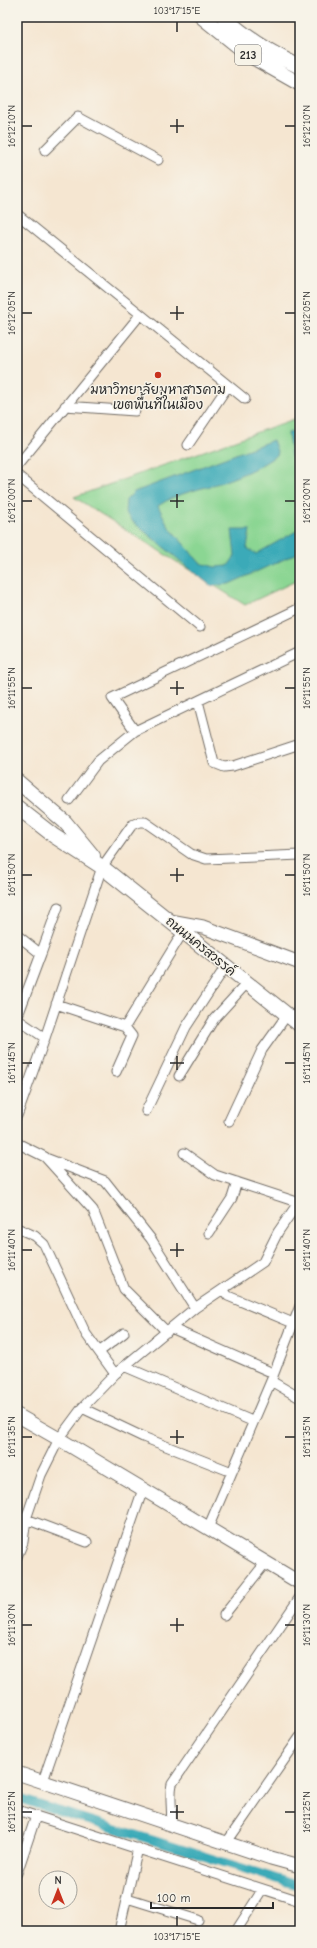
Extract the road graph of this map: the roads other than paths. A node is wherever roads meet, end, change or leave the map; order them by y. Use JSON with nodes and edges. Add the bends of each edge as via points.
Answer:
{"nodes":[{"id":1,"x":202,"y":17,"type":"edge"},
{"id":2,"x":224,"y":17,"type":"edge"},
{"id":3,"x":295,"y":17,"type":"edge"},
{"id":4,"x":300,"y":20,"type":"edge"},
{"id":5,"x":300,"y":67,"type":"edge"},
{"id":6,"x":300,"y":84,"type":"edge"},
{"id":7,"x":45,"y":150,"type":"dead end"},
{"id":8,"x":158,"y":160,"type":"dead end"},
{"id":9,"x":17,"y":214,"type":"edge"},
{"id":10,"x":140,"y":315,"type":"junction"},
{"id":11,"x":228,"y":386,"type":"junction"},
{"id":12,"x":245,"y":399,"type":"dead end"},
{"id":13,"x":65,"y":406,"type":"junction"},
{"id":14,"x":135,"y":411,"type":"dead end"},
{"id":15,"x":188,"y":445,"type":"dead end"},
{"id":16,"x":19,"y":460,"type":"edge"},
{"id":17,"x":17,"y":475,"type":"edge"},
{"id":18,"x":300,"y":608,"type":"edge"},
{"id":19,"x":200,"y":627,"type":"dead end"},
{"id":20,"x":300,"y":652,"type":"edge"},
{"id":21,"x":198,"y":701,"type":"junction"},
{"id":22,"x":135,"y":731,"type":"junction"},
{"id":23,"x":300,"y":744,"type":"edge"},
{"id":24,"x":17,"y":781,"type":"edge"},
{"id":25,"x":69,"y":800,"type":"dead end"},
{"id":26,"x":17,"y":807,"type":"edge"},
{"id":27,"x":65,"y":822,"type":"junction"},
{"id":28,"x":54,"y":836,"type":"junction"},
{"id":29,"x":300,"y":855,"type":"edge"},
{"id":30,"x":102,"y":867,"type":"junction"},
{"id":31,"x":58,"y":907,"type":"dead end"},
{"id":32,"x":170,"y":922,"type":"junction"},
{"id":33,"x":183,"y":932,"type":"junction"},
{"id":34,"x":17,"y":935,"type":"edge"},
{"id":35,"x":41,"y":954,"type":"junction"},
{"id":36,"x":300,"y":963,"type":"edge"},
{"id":37,"x":226,"y":966,"type":"junction"},
{"id":38,"x":247,"y":983,"type":"junction"},
{"id":39,"x":56,"y":1004,"type":"junction"},
{"id":40,"x":287,"y":1015,"type":"junction"},
{"id":41,"x":17,"y":1019,"type":"edge"},
{"id":42,"x":300,"y":1025,"type":"edge"},
{"id":43,"x":125,"y":1027,"type":"junction"},
{"id":44,"x":45,"y":1038,"type":"junction"},
{"id":45,"x":116,"y":1072,"type":"dead end"},
{"id":46,"x":179,"y":1076,"type":"dead end"},
{"id":47,"x":146,"y":1111,"type":"dead end"},
{"id":48,"x":17,"y":1116,"type":"edge"},
{"id":49,"x":229,"y":1121,"type":"dead end"},
{"id":50,"x":17,"y":1143,"type":"edge"},
{"id":51,"x":184,"y":1153,"type":"dead end"},
{"id":52,"x":45,"y":1157,"type":"junction"},
{"id":53,"x":237,"y":1182,"type":"junction"},
{"id":54,"x":299,"y":1203,"type":"edge"},
{"id":55,"x":17,"y":1228,"type":"edge"},
{"id":56,"x":209,"y":1233,"type":"dead end"},
{"id":57,"x":223,"y":1289,"type":"junction"},
{"id":58,"x":300,"y":1306,"type":"edge"},
{"id":59,"x":195,"y":1308,"type":"junction"},
{"id":60,"x":293,"y":1323,"type":"junction"},
{"id":61,"x":169,"y":1330,"type":"junction"},
{"id":62,"x":124,"y":1334,"type":"dead end"},
{"id":63,"x":99,"y":1352,"type":"junction"},
{"id":64,"x":126,"y":1367,"type":"junction"},
{"id":65,"x":115,"y":1374,"type":"junction"},
{"id":66,"x":272,"y":1377,"type":"junction"},
{"id":67,"x":300,"y":1398,"type":"edge"},
{"id":68,"x":82,"y":1408,"type":"junction"},
{"id":69,"x":17,"y":1415,"type":"edge"},
{"id":70,"x":252,"y":1421,"type":"junction"},
{"id":71,"x":59,"y":1438,"type":"junction"},
{"id":72,"x":232,"y":1472,"type":"junction"},
{"id":73,"x":143,"y":1488,"type":"junction"},
{"id":74,"x":22,"y":1518,"type":"edge"},
{"id":75,"x":208,"y":1528,"type":"junction"},
{"id":76,"x":87,"y":1542,"type":"dead end"},
{"id":77,"x":17,"y":1557,"type":"edge"},
{"id":78,"x":266,"y":1562,"type":"junction"},
{"id":79,"x":300,"y":1582,"type":"edge"},
{"id":80,"x":300,"y":1597,"type":"edge"},
{"id":81,"x":224,"y":1615,"type":"dead end"},
{"id":82,"x":300,"y":1737,"type":"edge"},
{"id":83,"x":17,"y":1774,"type":"edge"},
{"id":84,"x":43,"y":1781,"type":"junction"},
{"id":85,"x":17,"y":1810,"type":"edge"},
{"id":86,"x":36,"y":1816,"type":"junction"},
{"id":87,"x":171,"y":1824,"type":"junction"},
{"id":88,"x":227,"y":1842,"type":"junction"},
{"id":89,"x":138,"y":1848,"type":"junction"},
{"id":90,"x":300,"y":1866,"type":"edge"},
{"id":91,"x":17,"y":1873,"type":"edge"},
{"id":92,"x":263,"y":1889,"type":"junction"},
{"id":93,"x":126,"y":1898,"type":"junction"},
{"id":94,"x":300,"y":1901,"type":"edge"},
{"id":95,"x":198,"y":1920,"type":"dead end"},
{"id":96,"x":119,"y":1931,"type":"edge"},
{"id":97,"x":236,"y":1931,"type":"edge"}],
"edges":[{"from":1,"to":6,"type":"main road","number":"213","via":[[248,55]]},
{"from":2,"to":5,"type":"main road","number":"213","via":[[260,44]]},
{"from":3,"to":4,"type":"street"},
{"from":7,"to":8,"type":"street","via":[[78,117]]},
{"from":9,"to":10,"type":"street"},
{"from":10,"to":11,"type":"street"},
{"from":10,"to":13,"type":"street"},
{"from":11,"to":12,"type":"street"},
{"from":11,"to":15,"type":"street"},
{"from":13,"to":14,"type":"street"},
{"from":13,"to":16,"type":"street"},
{"from":17,"to":19,"type":"street"},
{"from":18,"to":22,"type":"street","via":[[112,698]]},
{"from":20,"to":21,"type":"street"},
{"from":21,"to":22,"type":"street"},
{"from":21,"to":23,"type":"street","via":[[214,763],[220,766],[233,766]]},
{"from":22,"to":25,"type":"street","via":[[98,761]]},
{"from":24,"to":27,"type":"main road","name":"ถนนนครสวรรค์"},
{"from":26,"to":28,"type":"main road","name":"ถนนนครสวรรค์"},
{"from":27,"to":28,"type":"main road"},
{"from":27,"to":30,"type":"main road","name":"ถนนนครสวรรค์"},
{"from":28,"to":30,"type":"main road","name":"ถนนนครสวรรค์"},
{"from":29,"to":30,"type":"street","via":[[206,859],[191,854],[145,822],[139,822],[132,825]]},
{"from":30,"to":32,"type":"main road","name":"ถนนนครสวรรค์"},
{"from":30,"to":39,"type":"street"},
{"from":31,"to":35,"type":"street"},
{"from":32,"to":33,"type":"main road","name":"ถนนนครสวรรค์"},
{"from":32,"to":36,"type":"street","via":[[203,927]]},
{"from":33,"to":37,"type":"main road","name":"ถนนนครสวรรค์"},
{"from":33,"to":43,"type":"street"},
{"from":34,"to":35,"type":"street"},
{"from":35,"to":41,"type":"street"},
{"from":37,"to":38,"type":"main road","name":"ถนนนครสวรรค์"},
{"from":37,"to":47,"type":"street","via":[[186,1027]]},
{"from":38,"to":40,"type":"main road","name":"ถนนนครสวรรค์"},
{"from":38,"to":46,"type":"street","via":[[214,1019]]},
{"from":39,"to":43,"type":"street"},
{"from":39,"to":44,"type":"street"},
{"from":40,"to":42,"type":"main road","name":"ถนนนครสวรรค์"},
{"from":40,"to":49,"type":"street","via":[[262,1050]]},
{"from":41,"to":44,"type":"street"},
{"from":43,"to":45,"type":"street","via":[[132,1036]]},
{"from":44,"to":48,"type":"street"},
{"from":50,"to":52,"type":"street"},
{"from":51,"to":53,"type":"street","via":[[215,1175]]},
{"from":52,"to":59,"type":"street","via":[[105,1181],[151,1239]]},
{"from":52,"to":61,"type":"street","via":[[93,1210],[124,1289]]},
{"from":53,"to":54,"type":"street"},
{"from":53,"to":56,"type":"street","via":[[232,1198]]},
{"from":54,"to":57,"type":"street","via":[[278,1232],[263,1262]]},
{"from":55,"to":63,"type":"street","via":[[35,1236],[44,1244],[86,1334]]},
{"from":57,"to":59,"type":"street"},
{"from":57,"to":60,"type":"street","via":[[228,1296]]},
{"from":58,"to":60,"type":"street"},
{"from":59,"to":61,"type":"street"},
{"from":60,"to":66,"type":"street"},
{"from":61,"to":64,"type":"street"},
{"from":61,"to":66,"type":"street"},
{"from":62,"to":63,"type":"street"},
{"from":63,"to":65,"type":"street"},
{"from":64,"to":65,"type":"street"},
{"from":64,"to":70,"type":"street"},
{"from":65,"to":68,"type":"street"},
{"from":66,"to":67,"type":"street"},
{"from":66,"to":70,"type":"street"},
{"from":68,"to":71,"type":"street"},
{"from":68,"to":72,"type":"street","via":[[144,1437]]},
{"from":69,"to":71,"type":"street"},
{"from":70,"to":72,"type":"street"},
{"from":71,"to":73,"type":"street"},
{"from":71,"to":74,"type":"street"},
{"from":72,"to":75,"type":"street"},
{"from":73,"to":75,"type":"street"},
{"from":73,"to":84,"type":"street"},
{"from":74,"to":76,"type":"street"},
{"from":74,"to":77,"type":"street","via":[[22,1542]]},
{"from":75,"to":78,"type":"street"},
{"from":78,"to":79,"type":"street"},
{"from":78,"to":81,"type":"street"},
{"from":80,"to":87,"type":"street","via":[[172,1784]]},
{"from":82,"to":88,"type":"street"},
{"from":83,"to":84,"type":"street"},
{"from":84,"to":87,"type":"street"},
{"from":85,"to":86,"type":"street"},
{"from":86,"to":89,"type":"street"},
{"from":86,"to":91,"type":"street"},
{"from":87,"to":88,"type":"street"},
{"from":88,"to":90,"type":"street"},
{"from":89,"to":92,"type":"street"},
{"from":89,"to":93,"type":"street"},
{"from":92,"to":94,"type":"street"},
{"from":92,"to":97,"type":"street"},
{"from":93,"to":95,"type":"street"},
{"from":93,"to":96,"type":"street"}]}
